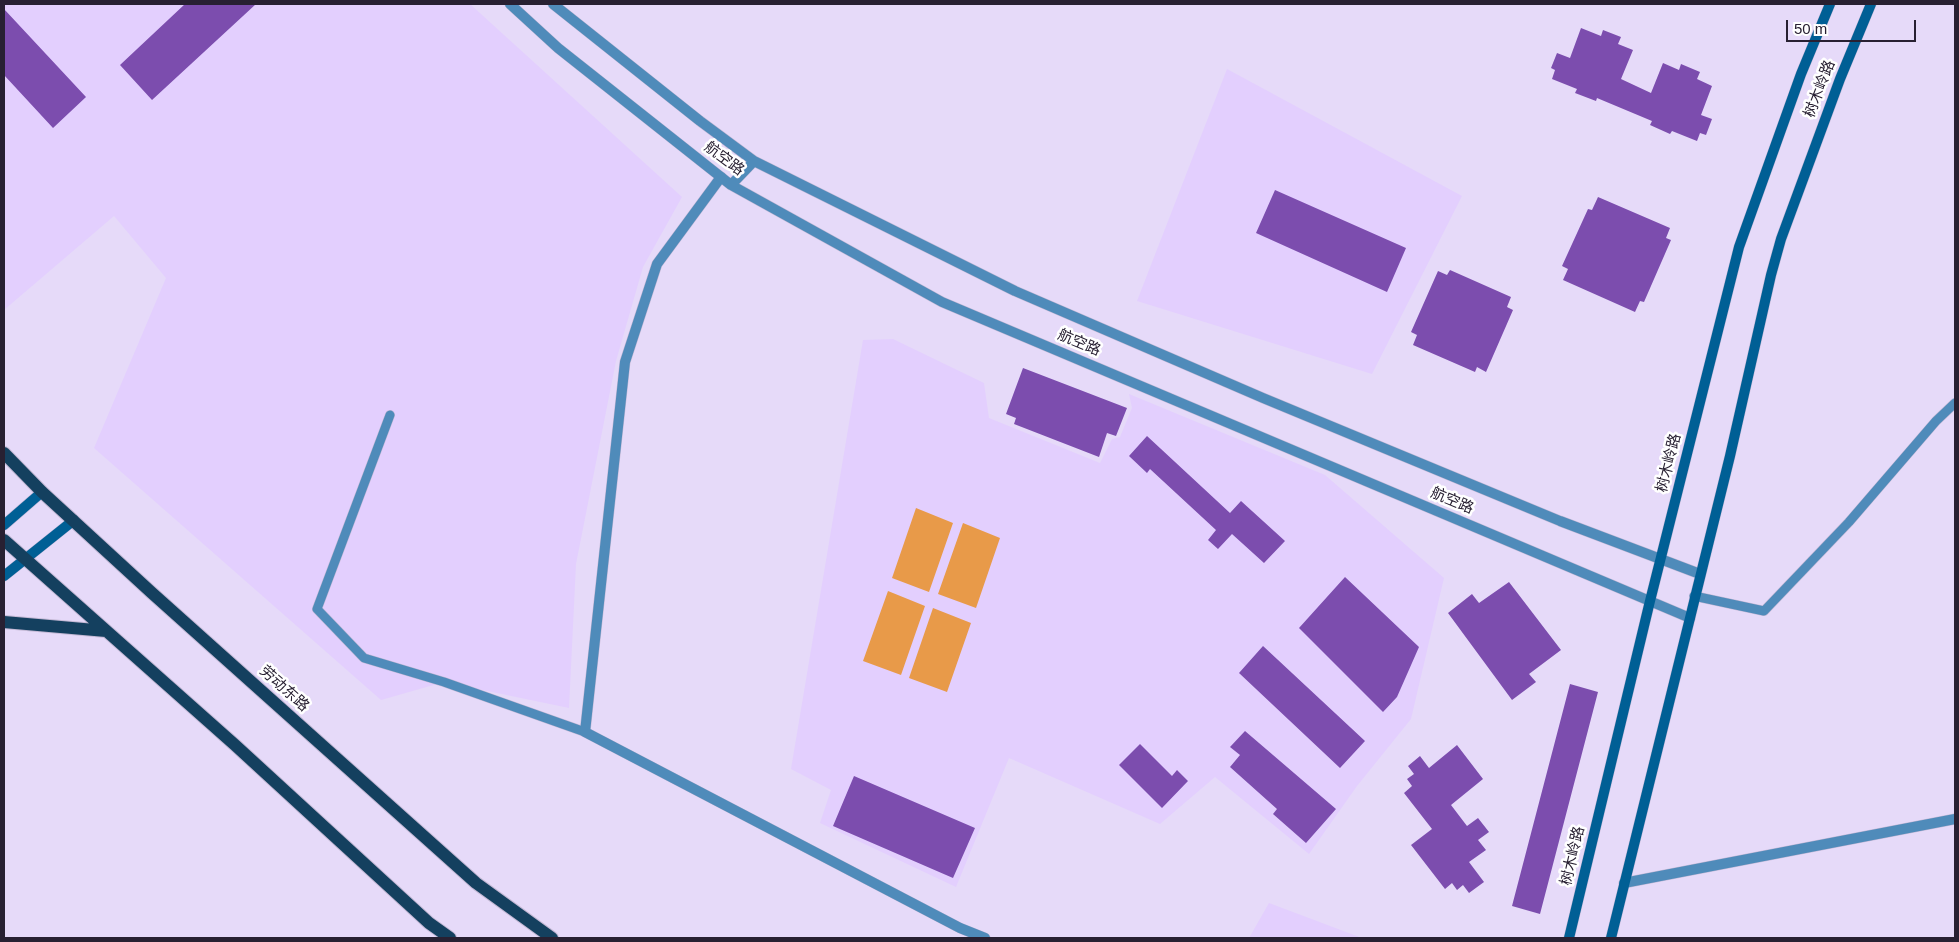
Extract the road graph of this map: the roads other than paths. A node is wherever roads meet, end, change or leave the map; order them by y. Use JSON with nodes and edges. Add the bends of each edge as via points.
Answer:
{"nodes":[{"id":1,"x":510,"y":4,"type":"edge"},
{"id":2,"x":553,"y":4,"type":"edge"},
{"id":3,"x":1830,"y":4,"type":"edge"},
{"id":4,"x":1871,"y":4,"type":"edge"},
{"id":5,"x":754,"y":161,"type":"junction"},
{"id":6,"x":720,"y":177,"type":"junction"},
{"id":7,"x":731,"y":185,"type":"junction"},
{"id":8,"x":1955,"y":403,"type":"edge"},
{"id":9,"x":390,"y":415,"type":"dead end"},
{"id":10,"x":4,"y":453,"type":"edge"},
{"id":11,"x":42,"y":492,"type":"junction"},
{"id":12,"x":74,"y":520,"type":"junction"},
{"id":13,"x":4,"y":525,"type":"edge"},
{"id":14,"x":4,"y":540,"type":"edge"},
{"id":15,"x":1661,"y":558,"type":"junction"},
{"id":16,"x":26,"y":560,"type":"junction"},
{"id":17,"x":1700,"y":574,"type":"junction"},
{"id":18,"x":4,"y":576,"type":"edge"},
{"id":19,"x":1694,"y":596,"type":"junction"},
{"id":20,"x":1650,"y":601,"type":"junction"},
{"id":21,"x":1690,"y":618,"type":"junction"},
{"id":22,"x":4,"y":622,"type":"edge"},
{"id":23,"x":106,"y":630,"type":"junction"},
{"id":24,"x":585,"y":732,"type":"junction"},
{"id":25,"x":1955,"y":819,"type":"edge"},
{"id":26,"x":1624,"y":884,"type":"junction"},
{"id":27,"x":450,"y":938,"type":"edge"},
{"id":28,"x":552,"y":938,"type":"edge"},
{"id":29,"x":985,"y":938,"type":"edge"},
{"id":30,"x":1569,"y":938,"type":"edge"},
{"id":31,"x":1611,"y":938,"type":"edge"}],
"edges":[{"from":1,"to":6,"type":"street","name":"航空路","via":[[558,48]]},
{"from":2,"to":5,"type":"street","name":"航空路"},
{"from":3,"to":15,"type":"main road","name":"树木岭路","via":[[1801,74],[1740,247]]},
{"from":4,"to":17,"type":"main road","name":"树木岭路","via":[[1781,239]]},
{"from":5,"to":7,"type":"street"},
{"from":5,"to":15,"type":"street","name":"航空路","via":[[1015,291],[1524,506]]},
{"from":6,"to":7,"type":"street","name":"航空路"},
{"from":6,"to":24,"type":"street","via":[[657,264],[625,362]]},
{"from":7,"to":20,"type":"street","name":"航空路","via":[[942,302]]},
{"from":8,"to":19,"type":"lane","via":[[1764,611]]},
{"from":9,"to":24,"type":"lane","via":[[317,609],[364,658],[444,682]]},
{"from":10,"to":11,"type":"main road","name":"劳动东路"},
{"from":11,"to":12,"type":"main road","name":"劳动东路"},
{"from":11,"to":13,"type":"main road"},
{"from":12,"to":16,"type":"main road"},
{"from":12,"to":28,"type":"main road","name":"劳动东路","via":[[476,883]]},
{"from":14,"to":16,"type":"main road"},
{"from":15,"to":17,"type":"street","name":"航空路"},
{"from":15,"to":20,"type":"main road","name":"树木岭路"},
{"from":16,"to":18,"type":"main road"},
{"from":16,"to":23,"type":"main road"},
{"from":17,"to":19,"type":"main road","name":"树木岭路"},
{"from":19,"to":21,"type":"main road","name":"树木岭路"},
{"from":20,"to":21,"type":"street","name":"航空路"},
{"from":20,"to":30,"type":"main road","name":"树木岭路"},
{"from":21,"to":26,"type":"main road","name":"树木岭路"},
{"from":22,"to":23,"type":"main road"},
{"from":23,"to":27,"type":"main road","via":[[429,923]]},
{"from":24,"to":29,"type":"street","via":[[960,928]]},
{"from":25,"to":26,"type":"street"},
{"from":26,"to":31,"type":"main road","name":"树木岭路"}]}
